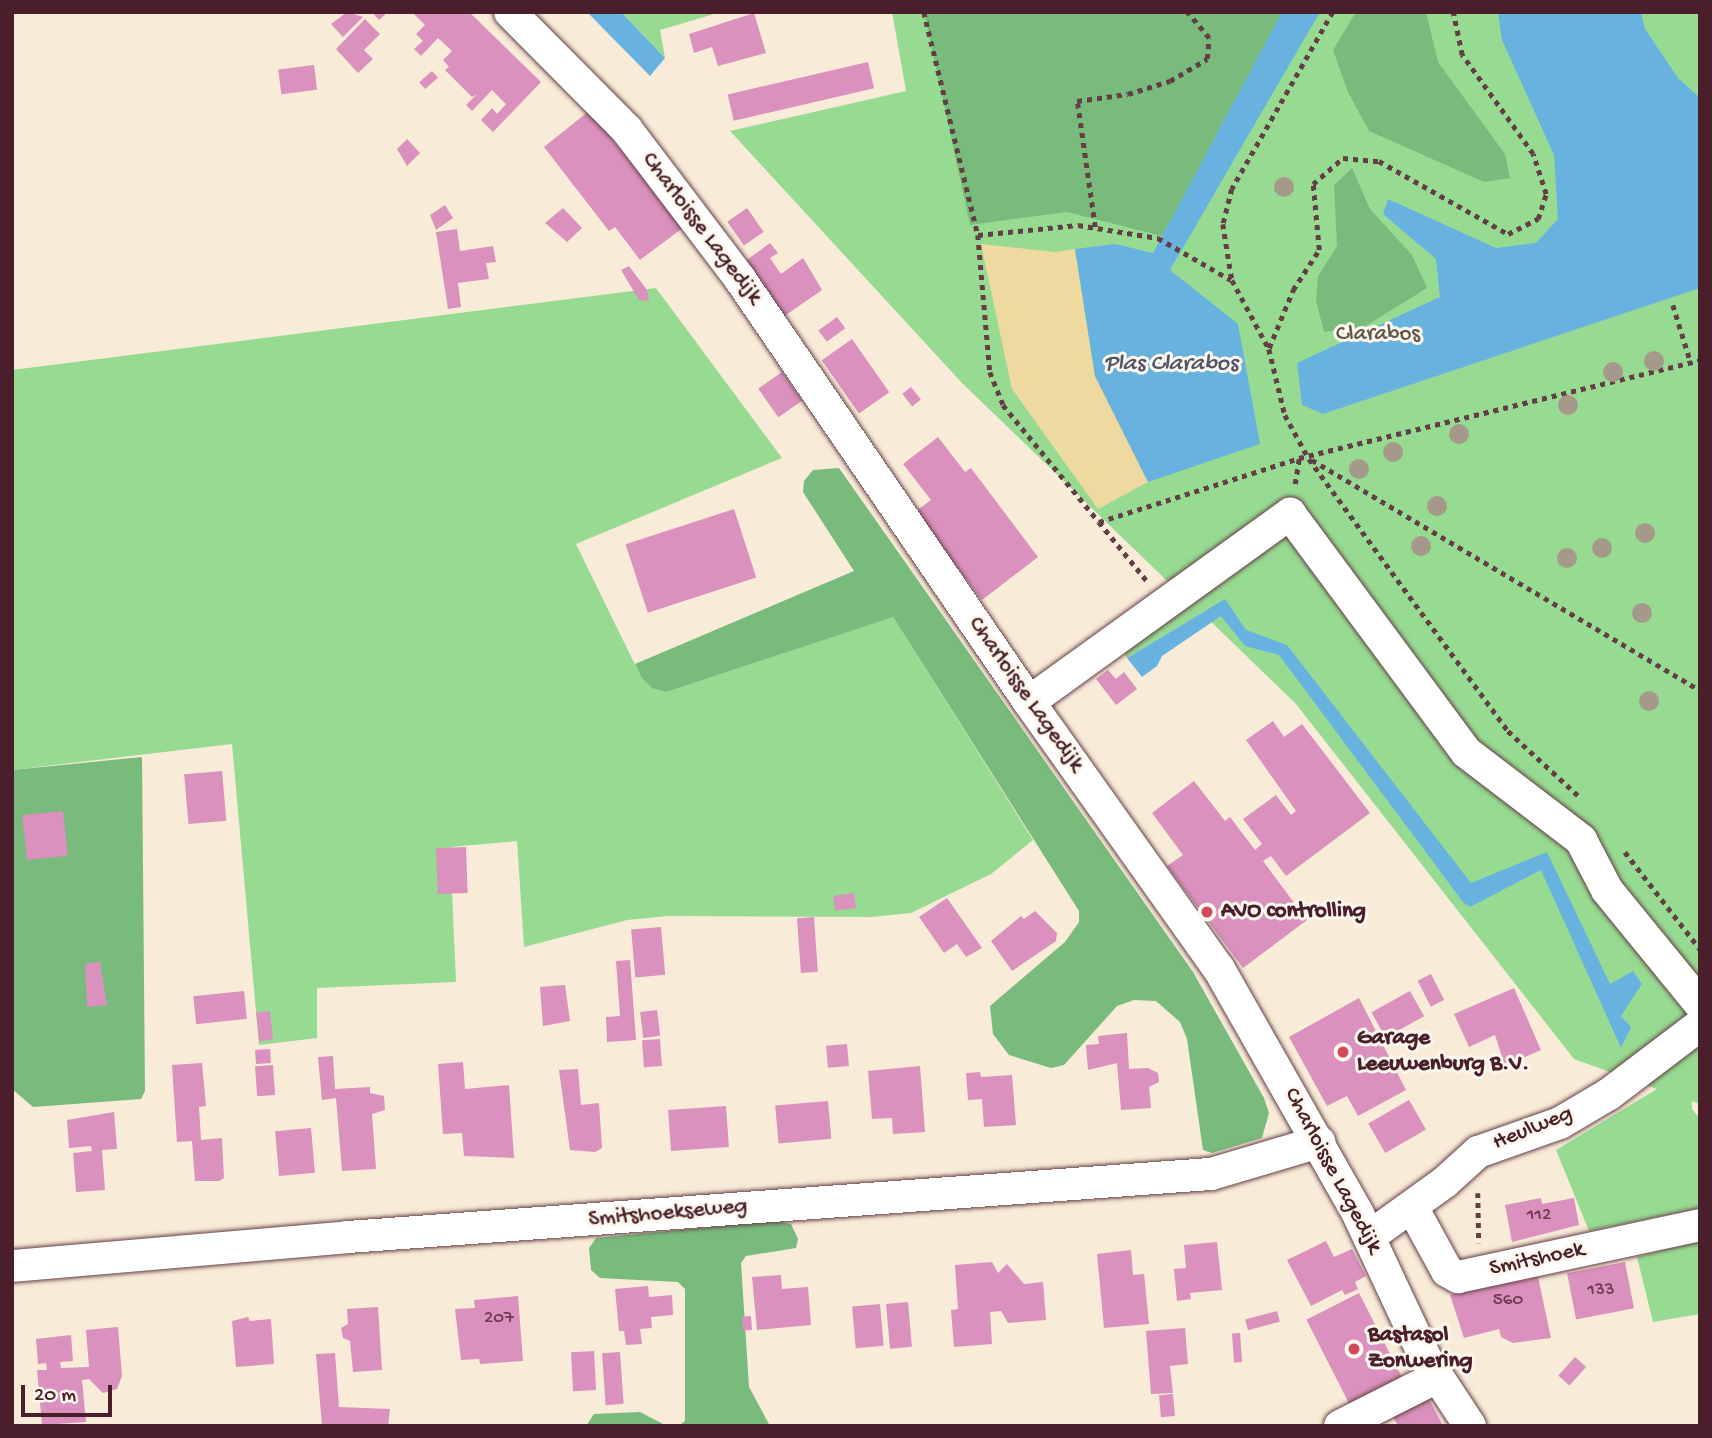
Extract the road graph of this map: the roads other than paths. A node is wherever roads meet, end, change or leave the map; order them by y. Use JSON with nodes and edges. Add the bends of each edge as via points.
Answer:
{"nodes":[{"id":1,"x":510,"y":12,"type":"edge"},
{"id":2,"x":1029,"y":702,"type":"junction"},
{"id":3,"x":1696,"y":999,"type":"edge"},
{"id":4,"x":1700,"y":1025,"type":"edge"},
{"id":5,"x":1330,"y":1154,"type":"junction"},
{"id":6,"x":1412,"y":1207,"type":"junction"},
{"id":7,"x":1700,"y":1225,"type":"edge"},
{"id":8,"x":1369,"y":1237,"type":"junction"},
{"id":9,"x":12,"y":1266,"type":"edge"},
{"id":10,"x":1437,"y":1377,"type":"junction"},
{"id":11,"x":1340,"y":1426,"type":"edge"},
{"id":12,"x":1470,"y":1426,"type":"edge"}],
"edges":[{"from":1,"to":2,"type":"street","name":"Charloisse Lagedijk","via":[[627,130],[732,268]]},
{"from":2,"to":3,"type":"street","via":[[1290,514],[1466,752],[1581,840],[1607,890]]},
{"from":2,"to":5,"type":"street","name":"Charloisse Lagedijk","via":[[1219,969]]},
{"from":4,"to":6,"type":"street","name":"Heulweg","via":[[1609,1094],[1560,1123],[1478,1152]]},
{"from":5,"to":8,"type":"street","name":"Charloisse Lagedijk"},
{"from":5,"to":9,"type":"street","name":"Smitshoekseweg","via":[[1211,1174]]},
{"from":6,"to":7,"type":"street","name":"Smitshoek","via":[[1447,1271],[1458,1277]]},
{"from":6,"to":8,"type":"street","name":"Heulweg"},
{"from":8,"to":10,"type":"street","name":"Charloisse Lagedijk"},
{"from":10,"to":11,"type":"street"},
{"from":10,"to":12,"type":"street","name":"Charloisse Lagedijk"}]}
